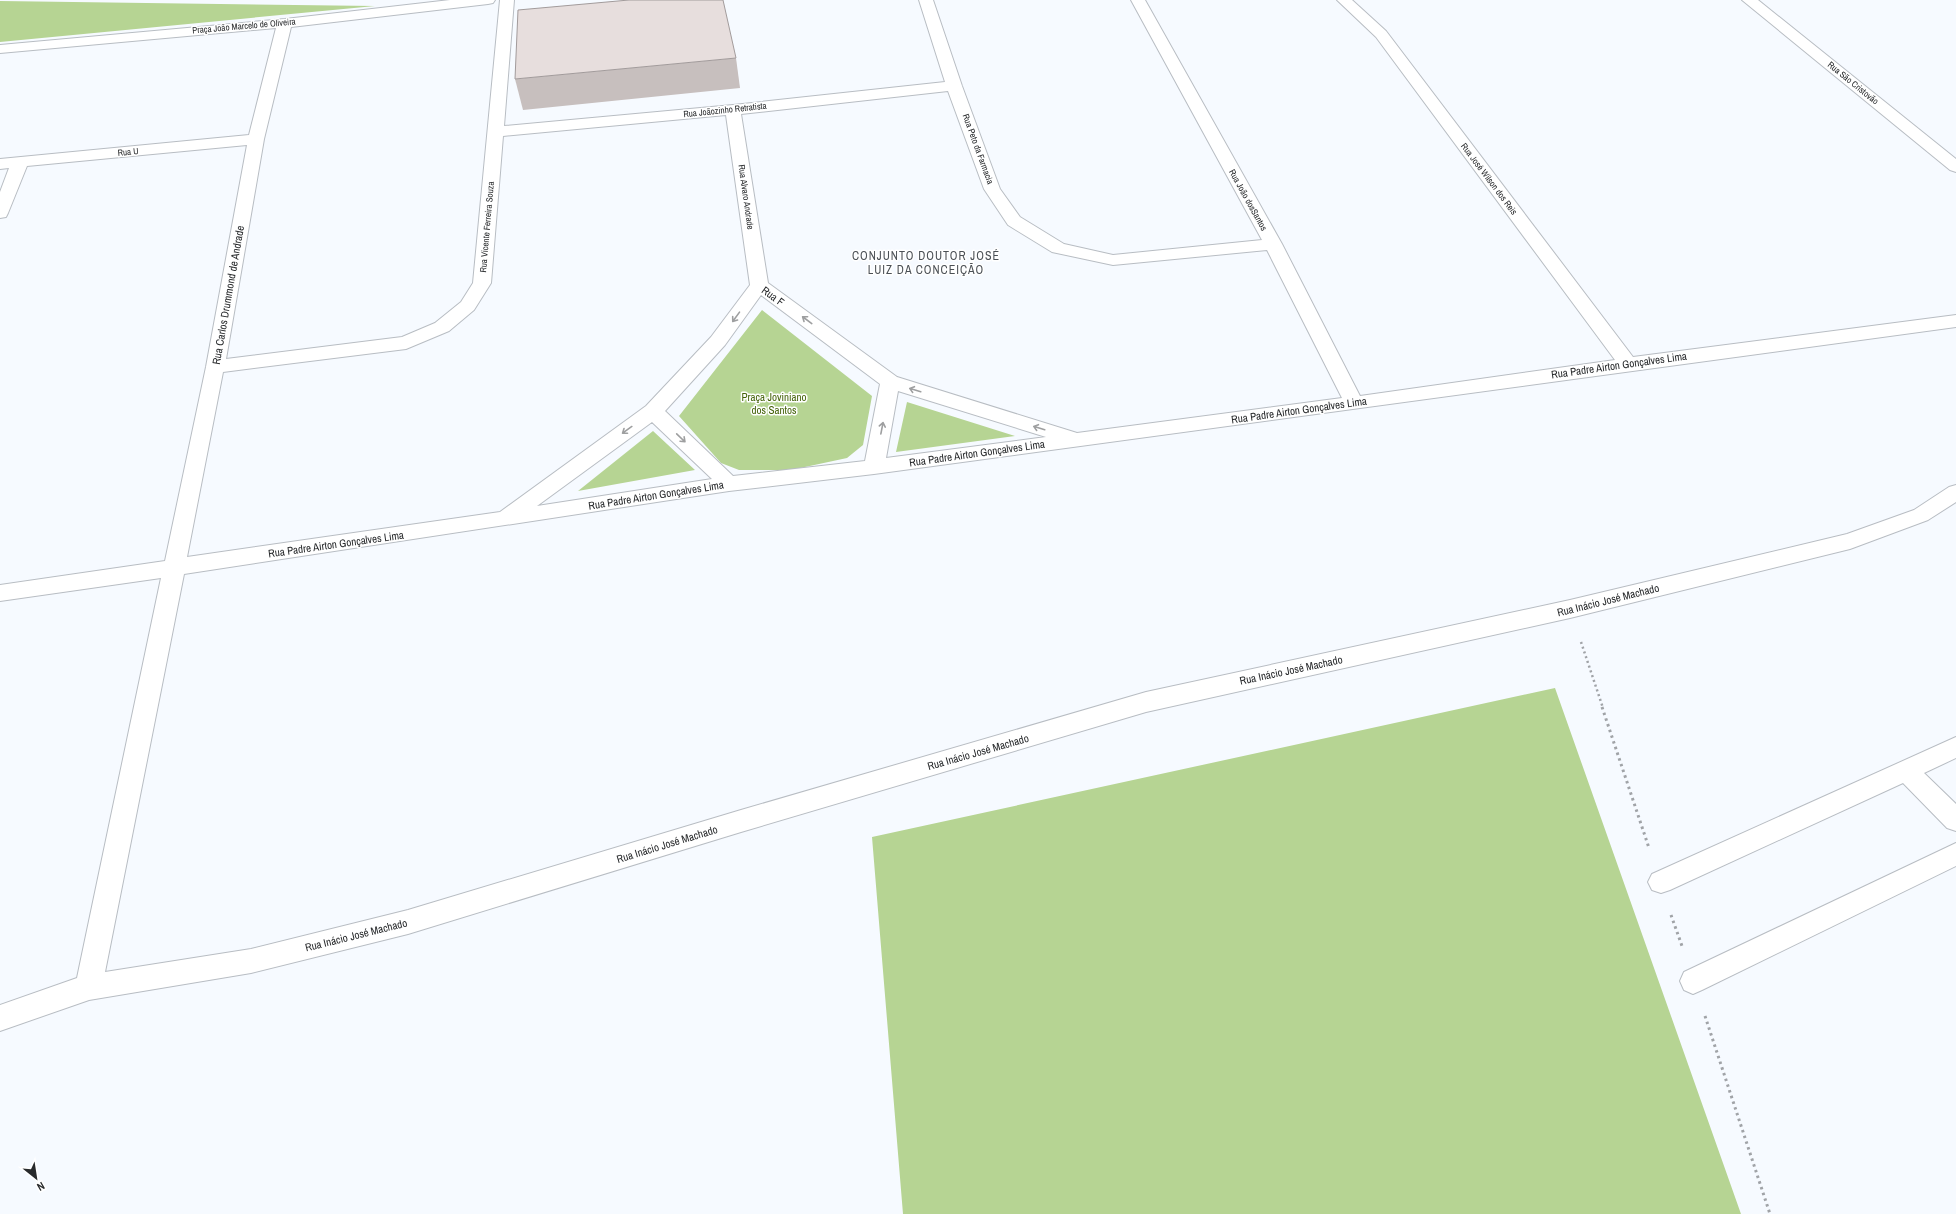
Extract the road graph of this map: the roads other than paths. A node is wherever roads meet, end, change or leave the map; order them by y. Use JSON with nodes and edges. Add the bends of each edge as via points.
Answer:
{"nodes":[{"id":1,"x":488,"y":0,"type":"edge"},
{"id":2,"x":507,"y":0,"type":"edge"},
{"id":3,"x":926,"y":0,"type":"edge"},
{"id":4,"x":1138,"y":0,"type":"edge"},
{"id":5,"x":1344,"y":0,"type":"edge"},
{"id":6,"x":1749,"y":0,"type":"edge"},
{"id":7,"x":285,"y":22,"type":"junction"},
{"id":8,"x":0,"y":49,"type":"edge"},
{"id":9,"x":954,"y":86,"type":"junction"},
{"id":10,"x":733,"y":110,"type":"junction"},
{"id":11,"x":496,"y":132,"type":"junction"},
{"id":12,"x":256,"y":139,"type":"junction"},
{"id":13,"x":20,"y":162,"type":"junction"},
{"id":14,"x":0,"y":164,"type":"edge"},
{"id":15,"x":1956,"y":167,"type":"edge"},
{"id":16,"x":0,"y":213,"type":"edge"},
{"id":17,"x":1273,"y":244,"type":"junction"},
{"id":18,"x":759,"y":285,"type":"junction"},
{"id":19,"x":1956,"y":321,"type":"edge"},
{"id":20,"x":1628,"y":364,"type":"junction"},
{"id":21,"x":215,"y":367,"type":"junction"},
{"id":22,"x":890,"y":382,"type":"junction"},
{"id":23,"x":1354,"y":403,"type":"junction"},
{"id":24,"x":653,"y":411,"type":"junction"},
{"id":25,"x":1076,"y":440,"type":"junction"},
{"id":26,"x":874,"y":467,"type":"junction"},
{"id":27,"x":729,"y":484,"type":"junction"},
{"id":28,"x":1956,"y":492,"type":"edge"},
{"id":29,"x":506,"y":519,"type":"junction"},
{"id":30,"x":174,"y":568,"type":"junction"},
{"id":31,"x":0,"y":593,"type":"edge"},
{"id":32,"x":1956,"y":747,"type":"edge"},
{"id":33,"x":1906,"y":770,"type":"junction"},
{"id":34,"x":1956,"y":820,"type":"edge"},
{"id":35,"x":1956,"y":854,"type":"edge"},
{"id":36,"x":1661,"y":882,"type":"dead end"},
{"id":37,"x":1693,"y":981,"type":"dead end"},
{"id":38,"x":89,"y":987,"type":"junction"},
{"id":39,"x":0,"y":1018,"type":"edge"}],
"edges":[{"from":1,"to":7,"type":"street","name":"Praça João Marcelo de Oliveira"},
{"from":2,"to":11,"type":"street","name":"Rua Vicente Ferreira Souza"},
{"from":3,"to":9,"type":"street","name":"Rua Peto da Farmacia"},
{"from":4,"to":17,"type":"street","name":"Rua João dosSantos"},
{"from":5,"to":20,"type":"street","name":"Rua José Wilson dos Reis","via":[[1381,34]]},
{"from":6,"to":15,"type":"street","name":"Rua São Cristovão"},
{"from":7,"to":8,"type":"street","name":"Praça João Marcelo de Oliveira"},
{"from":7,"to":12,"type":"street","name":"Rua Carlos Drummond de Andrade"},
{"from":9,"to":10,"type":"street","name":"Rua Joãozinho Retratista"},
{"from":9,"to":17,"type":"street","name":"Rua Peto da Farmacia","via":[[992,189],[1014,221],[1058,248],[1113,260]]},
{"from":10,"to":11,"type":"street","name":"Rua Joãozinho Retratista"},
{"from":10,"to":18,"type":"street","name":"Rua Alvaro Andrade"},
{"from":11,"to":21,"type":"street","name":"Rua Vicente Ferreira Souza","via":[[482,283],[468,306],[442,327],[406,342]]},
{"from":12,"to":13,"type":"street","name":"Rua U"},
{"from":12,"to":21,"type":"street","name":"Rua Carlos Drummond de Andrade"},
{"from":13,"to":14,"type":"street","name":"Rua U"},
{"from":13,"to":16,"type":"street"},
{"from":17,"to":23,"type":"street","name":"Rua João dosSantos"},
{"from":22,"to":18,"type":"street","name":"Rua F","one_way":true},
{"from":18,"to":24,"type":"street","name":"Rua F","one_way":true,"via":[[718,341]]},
{"from":19,"to":20,"type":"street","name":"Rua Padre Airton Gonçalves Lima"},
{"from":20,"to":23,"type":"street","name":"Rua Padre Airton Gonçalves Lima"},
{"from":21,"to":30,"type":"street","name":"Rua Carlos Drummond de Andrade"},
{"from":25,"to":22,"type":"street","name":"Rua F","one_way":true},
{"from":26,"to":22,"type":"street","one_way":true},
{"from":23,"to":25,"type":"street","name":"Rua Padre Airton Gonçalves Lima"},
{"from":24,"to":27,"type":"street","one_way":true},
{"from":24,"to":29,"type":"street","name":"Rua F","one_way":true},
{"from":25,"to":26,"type":"street","name":"Rua Padre Airton Gonçalves Lima"},
{"from":26,"to":27,"type":"street","name":"Rua Padre Airton Gonçalves Lima"},
{"from":27,"to":29,"type":"street","name":"Rua Padre Airton Gonçalves Lima"},
{"from":28,"to":38,"type":"street","name":"Rua Inácio José Machado","via":[[1921,515],[1850,540],[1570,609],[1146,702],[408,922],[251,961]]},
{"from":29,"to":30,"type":"street","name":"Rua Padre Airton Gonçalves Lima"},
{"from":30,"to":31,"type":"street","name":"Rua Padre Airton Gonçalves Lima"},
{"from":30,"to":38,"type":"street","name":"Rua Carlos Drummond de Andrade"},
{"from":32,"to":33,"type":"street"},
{"from":33,"to":34,"type":"street"},
{"from":33,"to":36,"type":"street"},
{"from":35,"to":37,"type":"street"},
{"from":38,"to":39,"type":"street","name":"Rua Inácio José Machado"}]}
